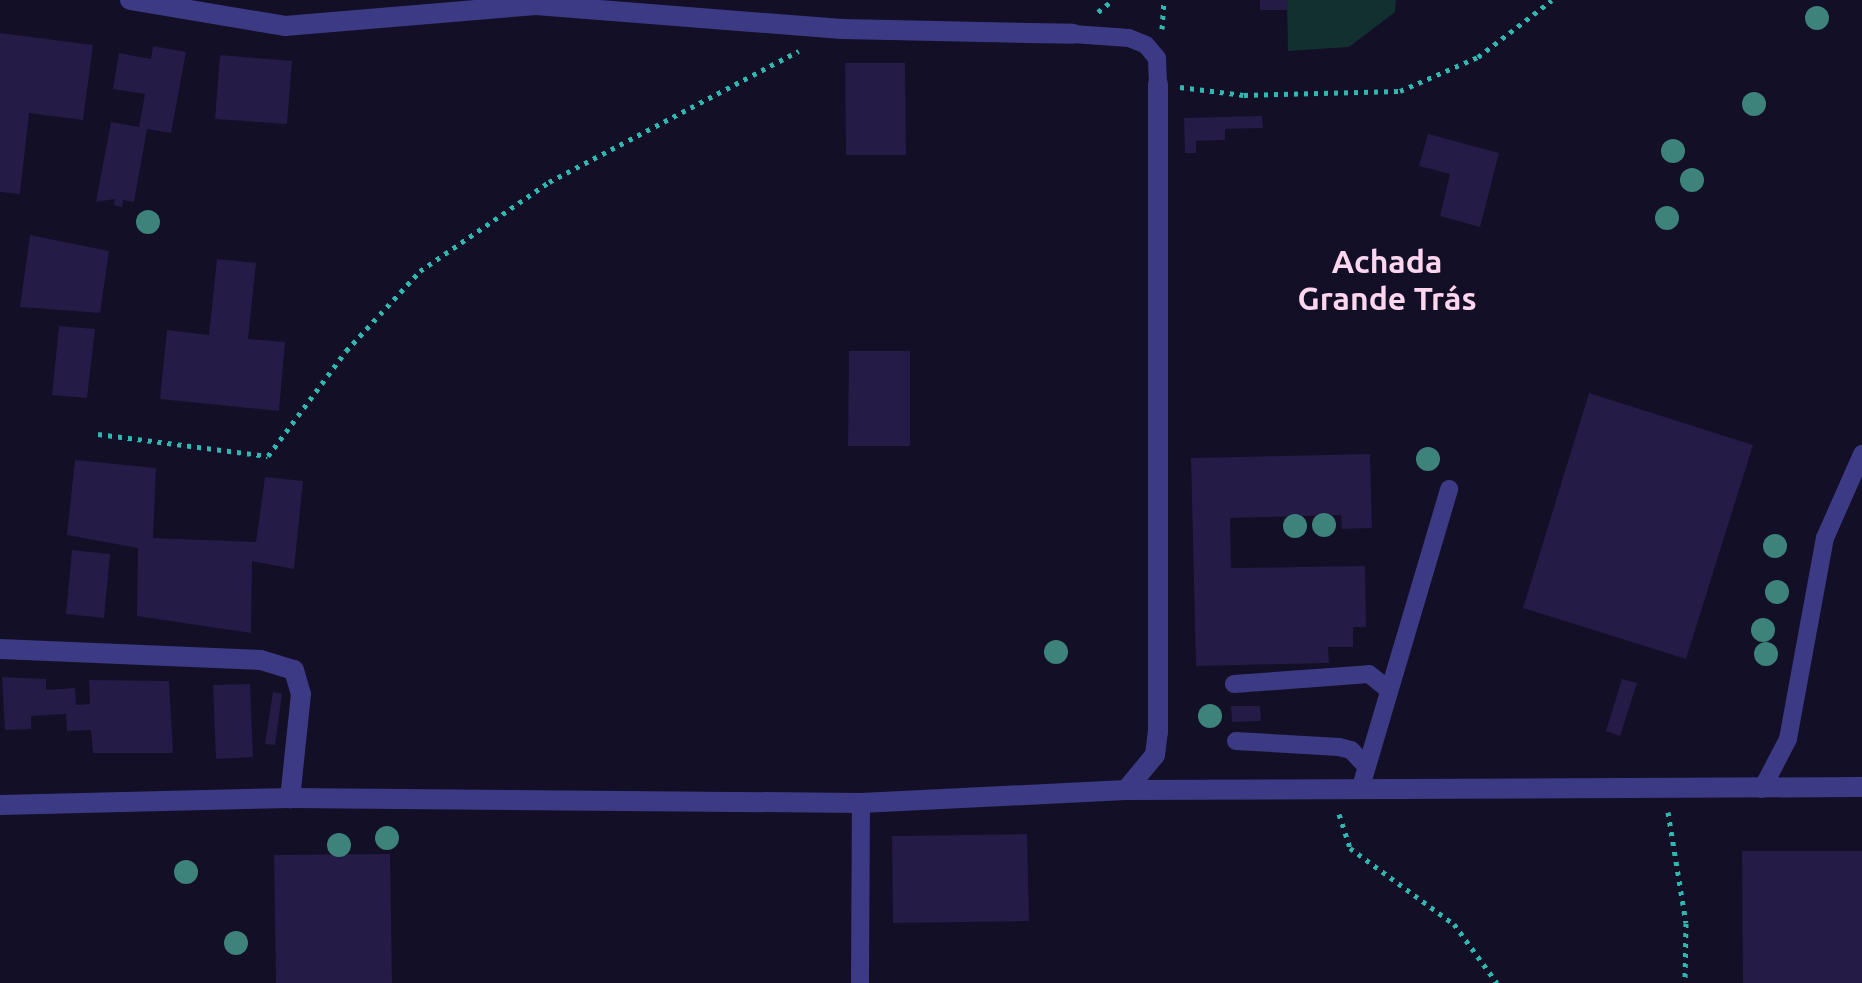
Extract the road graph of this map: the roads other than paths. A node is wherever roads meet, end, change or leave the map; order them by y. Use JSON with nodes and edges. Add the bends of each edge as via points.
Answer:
{"nodes":[{"id":1,"x":130,"y":0,"type":"edge"},
{"id":2,"x":1073,"y":34,"type":"joint"},
{"id":3,"x":1158,"y":84,"type":"joint"},
{"id":4,"x":1862,"y":454,"type":"edge"},
{"id":5,"x":1449,"y":489,"type":"dead end"},
{"id":6,"x":0,"y":649,"type":"edge"},
{"id":7,"x":1234,"y":684,"type":"dead end"},
{"id":8,"x":1389,"y":690,"type":"junction"},
{"id":9,"x":1236,"y":741,"type":"dead end"},
{"id":10,"x":1367,"y":767,"type":"junction"},
{"id":11,"x":1862,"y":787,"type":"edge"},
{"id":12,"x":1762,"y":789,"type":"junction"},
{"id":13,"x":1126,"y":790,"type":"junction"},
{"id":14,"x":1360,"y":790,"type":"junction"},
{"id":15,"x":290,"y":798,"type":"junction"},
{"id":16,"x":861,"y":803,"type":"junction"},
{"id":17,"x":0,"y":805,"type":"edge"},
{"id":18,"x":860,"y":983,"type":"edge"}],
"edges":[{"from":1,"to":2,"type":"street","via":[[285,26],[536,5],[842,29]]},
{"from":2,"to":3,"type":"lane","via":[[1119,36],[1146,45],[1157,58]]},
{"from":3,"to":13,"type":"street","via":[[1158,732],[1155,755]]},
{"from":4,"to":12,"type":"lane","via":[[1825,538],[1788,739]]},
{"from":5,"to":8,"type":"lane"},
{"from":6,"to":15,"type":"street","via":[[261,660],[294,670],[301,694]]},
{"from":7,"to":8,"type":"lane","via":[[1369,674]]},
{"from":8,"to":10,"type":"lane"},
{"from":9,"to":10,"type":"lane","via":[[1339,747],[1351,750]]},
{"from":10,"to":14,"type":"lane"},
{"from":11,"to":12,"type":"street"},
{"from":12,"to":14,"type":"street"},
{"from":13,"to":14,"type":"street"},
{"from":13,"to":16,"type":"street"},
{"from":15,"to":16,"type":"street"},
{"from":15,"to":17,"type":"street"},
{"from":16,"to":18,"type":"lane"}]}
